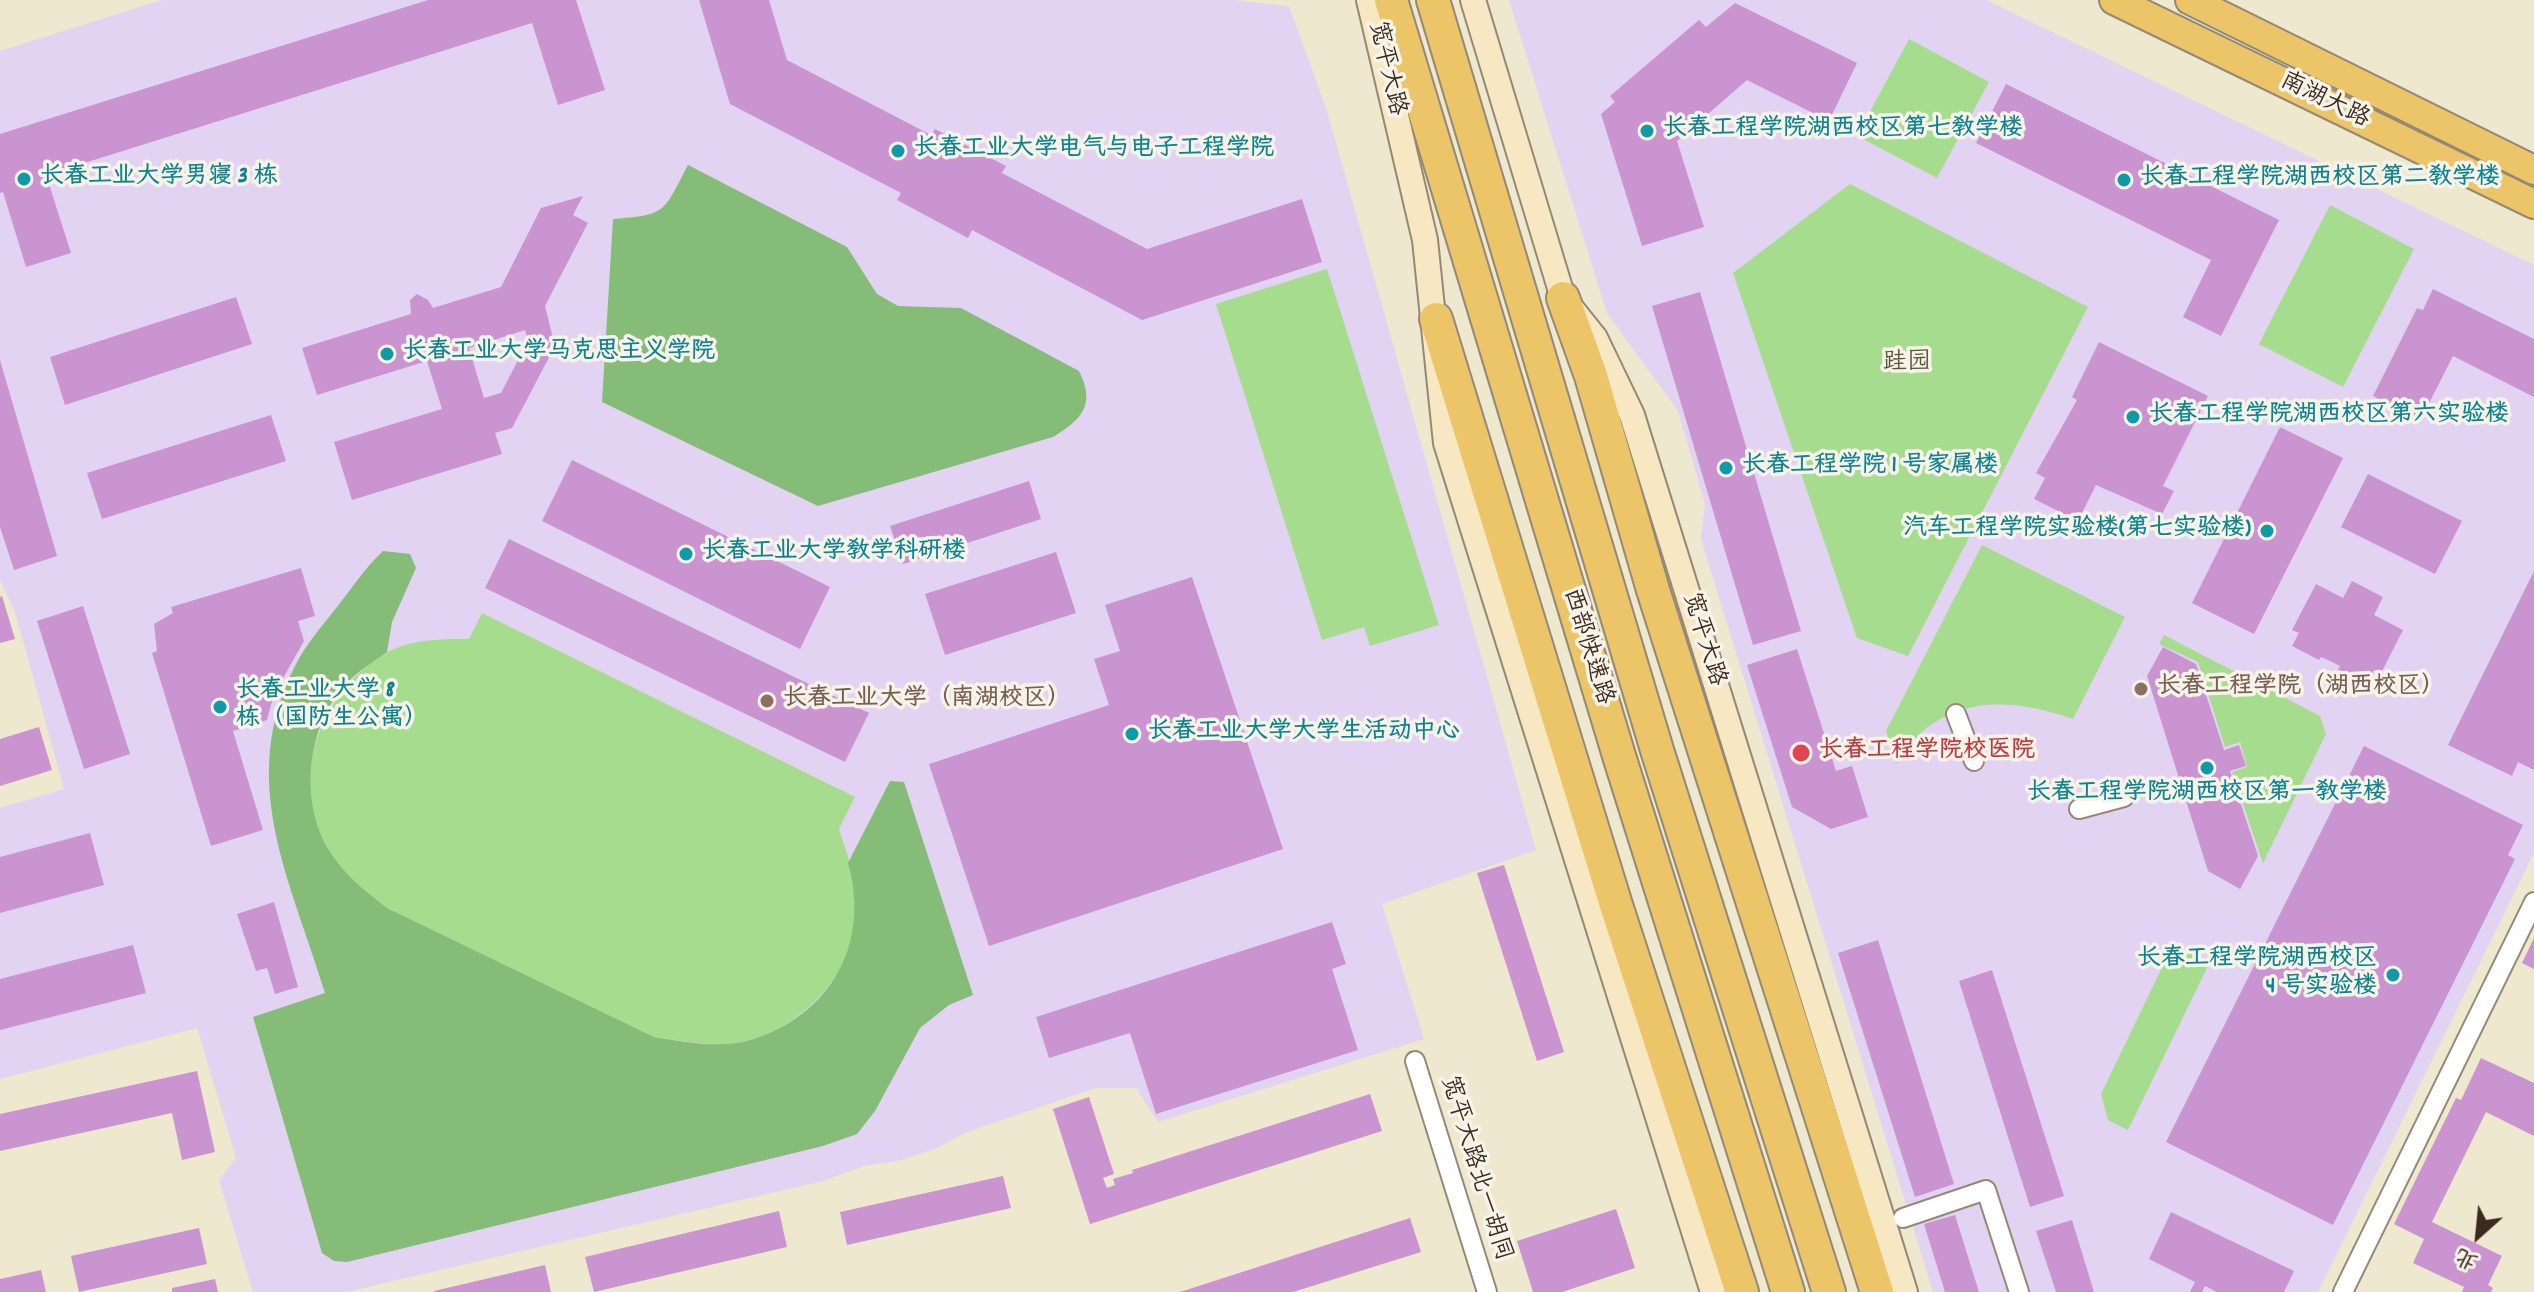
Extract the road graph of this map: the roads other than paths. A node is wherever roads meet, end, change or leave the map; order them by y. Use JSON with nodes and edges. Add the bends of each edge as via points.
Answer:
{"nodes":[{"id":1,"x":1433,"y":0,"type":"edge"},
{"id":2,"x":1473,"y":0,"type":"edge"},
{"id":3,"x":2114,"y":0,"type":"edge"},
{"id":4,"x":2190,"y":0,"type":"edge"},
{"id":5,"x":1374,"y":2,"type":"edge"},
{"id":6,"x":2534,"y":170,"type":"edge"},
{"id":7,"x":2534,"y":204,"type":"edge"},
{"id":8,"x":1563,"y":298,"type":"junction"},
{"id":9,"x":1436,"y":319,"type":"junction"},
{"id":10,"x":1956,"y":714,"type":"dead end"},
{"id":11,"x":1974,"y":761,"type":"dead end"},
{"id":12,"x":2124,"y":797,"type":"dead end"},
{"id":13,"x":2079,"y":809,"type":"dead end"},
{"id":14,"x":2534,"y":902,"type":"edge"},
{"id":15,"x":1415,"y":1061,"type":"dead end"},
{"id":16,"x":1903,"y":1218,"type":"dead end"},
{"id":17,"x":1487,"y":1292,"type":"edge"},
{"id":18,"x":1713,"y":1292,"type":"edge"},
{"id":19,"x":1742,"y":1292,"type":"edge"},
{"id":20,"x":1788,"y":1292,"type":"edge"},
{"id":21,"x":1829,"y":1292,"type":"edge"},
{"id":22,"x":1877,"y":1292,"type":"edge"},
{"id":23,"x":1905,"y":1292,"type":"edge"},
{"id":24,"x":2019,"y":1292,"type":"edge"},
{"id":25,"x":2343,"y":1292,"type":"edge"}],
"edges":[{"from":1,"to":21,"type":"highway","name":"西部快速路","via":[[1657,750]]},
{"from":2,"to":8,"type":"main road","name":"宽平大路"},
{"from":3,"to":7,"type":"main road","name":"南湖大路"},
{"from":4,"to":6,"type":"main road","name":"南湖大路"},
{"from":5,"to":9,"type":"main road","name":"宽平大路","via":[[1425,240]]},
{"from":5,"to":20,"type":"highway","name":"西部快速路"},
{"from":8,"to":22,"type":"highway"},
{"from":8,"to":23,"type":"main road","name":"宽平大路","via":[[1595,338],[1632,415]]},
{"from":9,"to":18,"type":"main road","name":"宽平大路","via":[[1446,443]]},
{"from":9,"to":19,"type":"highway","via":[[1616,905]]},
{"from":10,"to":11,"type":"street"},
{"from":12,"to":13,"type":"street"},
{"from":14,"to":25,"type":"street"},
{"from":15,"to":17,"type":"street","name":"宽平大路北一胡同"},
{"from":16,"to":24,"type":"street","via":[[1986,1190]]}]}
